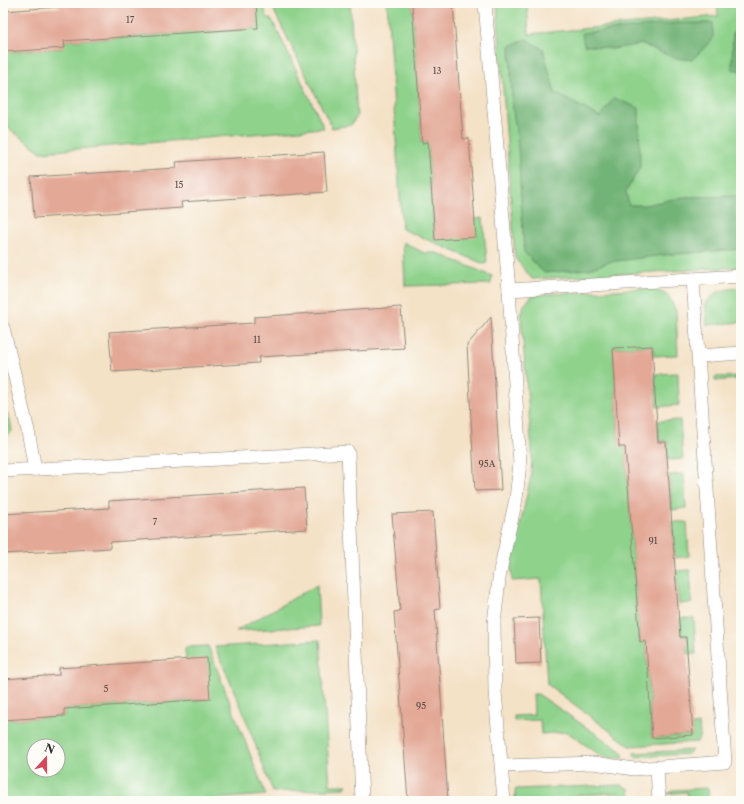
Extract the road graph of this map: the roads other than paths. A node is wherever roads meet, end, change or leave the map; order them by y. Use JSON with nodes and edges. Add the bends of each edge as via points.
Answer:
{"nodes":[{"id":1,"x":485,"y":3,"type":"edge"},
{"id":2,"x":741,"y":276,"type":"edge"},
{"id":3,"x":694,"y":279,"type":"junction"},
{"id":4,"x":509,"y":290,"type":"junction"},
{"id":5,"x":3,"y":328,"type":"edge"},
{"id":6,"x":741,"y":353,"type":"edge"},
{"id":7,"x":699,"y":356,"type":"junction"},
{"id":8,"x":34,"y":469,"type":"junction"},
{"id":9,"x":3,"y":471,"type":"edge"},
{"id":10,"x":502,"y":766,"type":"junction"},
{"id":11,"x":657,"y":768,"type":"junction"},
{"id":12,"x":362,"y":801,"type":"edge"},
{"id":13,"x":504,"y":801,"type":"edge"},
{"id":14,"x":659,"y":801,"type":"edge"}],
"edges":[{"from":1,"to":4,"type":"lane"},
{"from":2,"to":3,"type":"lane"},
{"from":3,"to":4,"type":"lane"},
{"from":3,"to":7,"type":"lane"},
{"from":4,"to":10,"type":"lane","via":[[520,463],[516,499],[500,571],[494,623],[495,690]]},
{"from":5,"to":8,"type":"lane","via":[[28,431]]},
{"from":6,"to":7,"type":"lane"},
{"from":7,"to":11,"type":"lane","via":[[725,762]]},
{"from":8,"to":9,"type":"lane"},
{"from":8,"to":12,"type":"lane","via":[[348,452]]},
{"from":10,"to":11,"type":"lane","via":[[594,763],[634,769]]},
{"from":10,"to":13,"type":"lane"},
{"from":11,"to":14,"type":"lane"}]}
